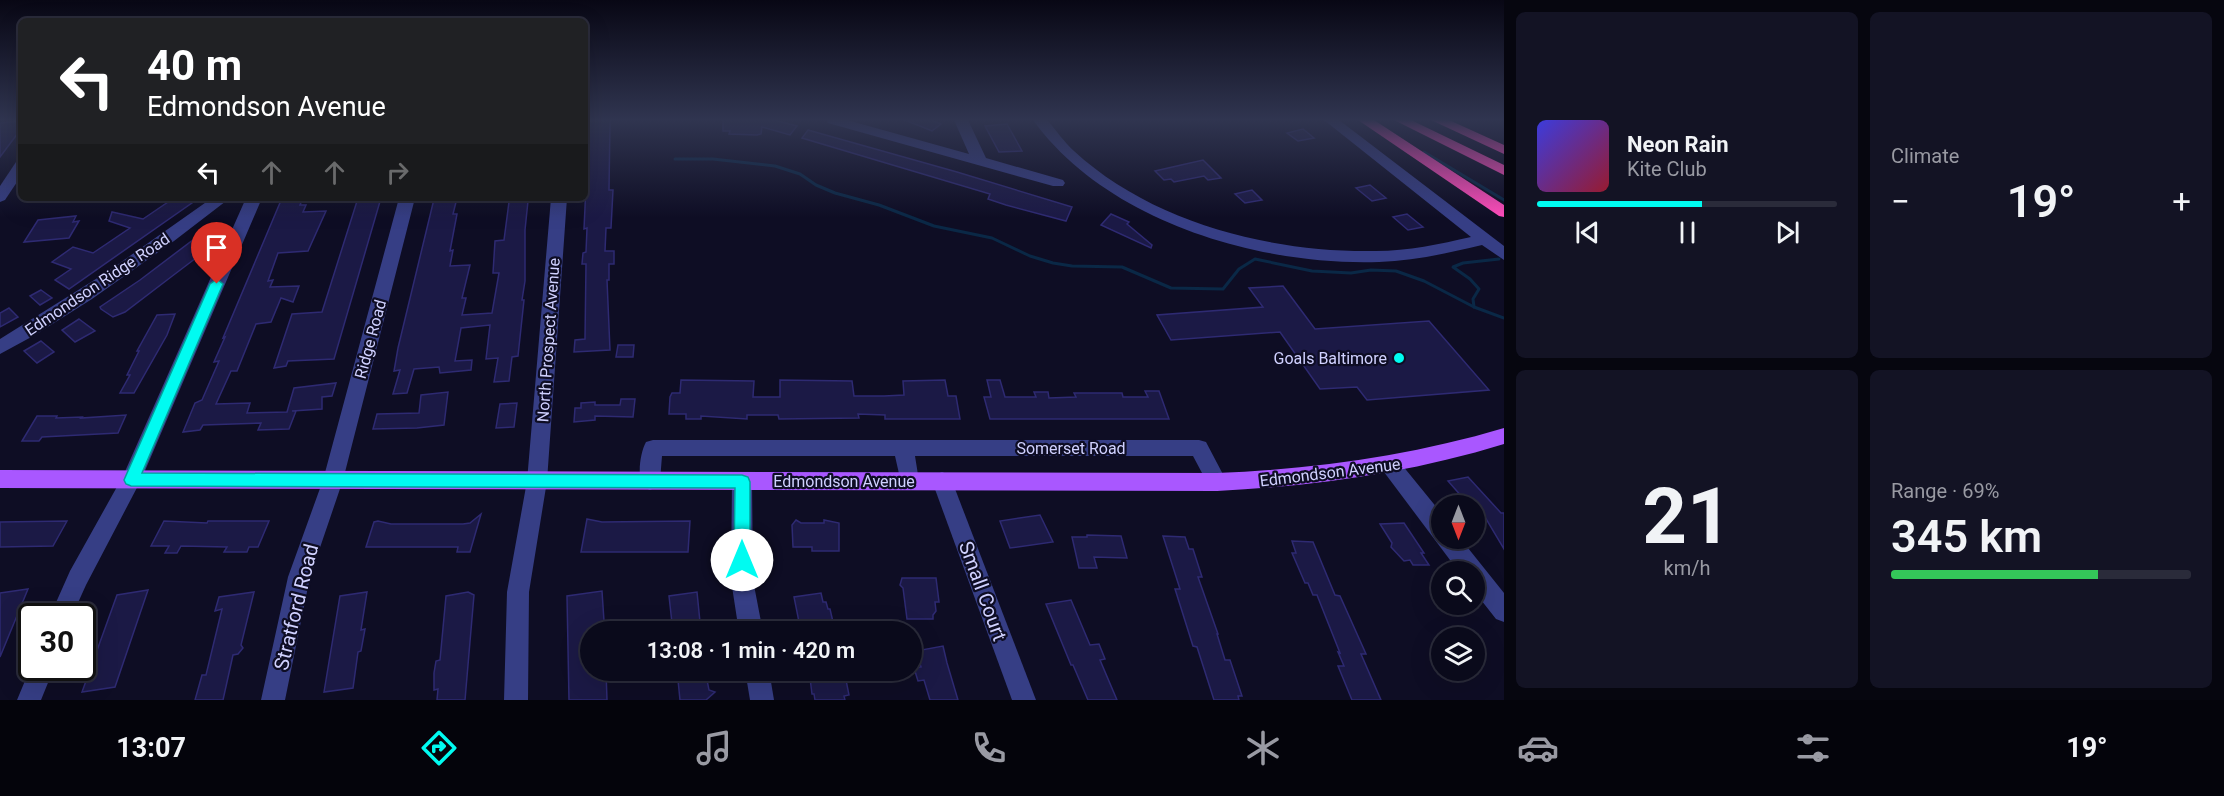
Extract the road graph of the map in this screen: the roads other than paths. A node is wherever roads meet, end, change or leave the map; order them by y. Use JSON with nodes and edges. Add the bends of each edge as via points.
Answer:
{"nodes":[{"id":1,"x":950,"y":153,"type":"edge"},
{"id":2,"x":976,"y":153,"type":"edge"},
{"id":3,"x":1067,"y":153,"type":"edge"},
{"id":4,"x":1373,"y":153,"type":"edge"},
{"id":5,"x":1414,"y":153,"type":"edge"},
{"id":6,"x":1467,"y":153,"type":"edge"},
{"id":7,"x":980,"y":161,"type":"junction"},
{"id":8,"x":18,"y":170,"type":"edge"},
{"id":9,"x":1504,"y":171,"type":"edge"},
{"id":10,"x":1058,"y":183,"type":"dead end"},
{"id":11,"x":0,"y":197,"type":"edge"},
{"id":12,"x":218,"y":201,"type":"edge"},
{"id":13,"x":253,"y":201,"type":"edge"},
{"id":14,"x":406,"y":201,"type":"edge"},
{"id":15,"x":559,"y":201,"type":"edge"},
{"id":16,"x":1504,"y":212,"type":"edge"},
{"id":17,"x":1484,"y":239,"type":"junction"},
{"id":18,"x":1504,"y":254,"type":"edge"},
{"id":19,"x":0,"y":347,"type":"edge"},
{"id":20,"x":1504,"y":436,"type":"edge"},
{"id":21,"x":904,"y":447,"type":"junction"},
{"id":22,"x":1391,"y":466,"type":"junction"},
{"id":23,"x":0,"y":479,"type":"edge"},
{"id":24,"x":131,"y":480,"type":"junction"},
{"id":25,"x":333,"y":480,"type":"junction"},
{"id":26,"x":537,"y":481,"type":"junction"},
{"id":27,"x":650,"y":481,"type":"junction"},
{"id":28,"x":909,"y":481,"type":"junction"},
{"id":29,"x":942,"y":481,"type":"junction"},
{"id":30,"x":742,"y":482,"type":"junction"},
{"id":31,"x":1217,"y":482,"type":"junction"},
{"id":32,"x":1431,"y":517,"type":"edge"},
{"id":33,"x":1456,"y":549,"type":"edge"},
{"id":34,"x":1466,"y":561,"type":"edge"},
{"id":35,"x":1485,"y":586,"type":"edge"},
{"id":36,"x":67,"y":603,"type":"edge"},
{"id":37,"x":1504,"y":611,"type":"edge"},
{"id":38,"x":749,"y":621,"type":"edge"},
{"id":39,"x":37,"y":681,"type":"edge"},
{"id":40,"x":759,"y":681,"type":"edge"},
{"id":41,"x":29,"y":700,"type":"edge"},
{"id":42,"x":273,"y":700,"type":"edge"},
{"id":43,"x":516,"y":700,"type":"edge"},
{"id":44,"x":762,"y":700,"type":"edge"},
{"id":45,"x":1023,"y":700,"type":"edge"}],
"edges":[{"from":1,"to":7,"type":"street"},
{"from":2,"to":7,"type":"street"},
{"from":3,"to":17,"type":"street","via":[[1124,194],[1176,218],[1242,239],[1323,255],[1376,257],[1427,253]]},
{"from":4,"to":17,"type":"street"},
{"from":5,"to":16,"type":"highway"},
{"from":6,"to":9,"type":"highway"},
{"from":7,"to":10,"type":"street"},
{"from":8,"to":11,"type":"street"},
{"from":12,"to":19,"type":"street","name":"Edmondson Ridge Road","via":[[141,258]]},
{"from":13,"to":24,"type":"street"},
{"from":14,"to":25,"type":"street","name":"Ridge Road"},
{"from":15,"to":26,"type":"street","name":"North Prospect Avenue"},
{"from":17,"to":18,"type":"street"},
{"from":20,"to":22,"type":"main road","name":"Edmondson Avenue"},
{"from":21,"to":27,"type":"street","name":"Somerset Road","via":[[653,448]]},
{"from":21,"to":28,"type":"street"},
{"from":21,"to":31,"type":"street","name":"Somerset Road","via":[[1199,448]]},
{"from":22,"to":31,"type":"main road","name":"Edmondson Avenue"},
{"from":22,"to":32,"type":"street"},
{"from":23,"to":24,"type":"main road","name":"Edmondson Avenue"},
{"from":24,"to":25,"type":"main road","name":"Edmondson Avenue"},
{"from":24,"to":36,"type":"street"},
{"from":25,"to":26,"type":"main road","name":"Edmondson Avenue"},
{"from":25,"to":42,"type":"street","name":"Stratford Road","via":[[299,577]]},
{"from":26,"to":27,"type":"main road","name":"Edmondson Avenue"},
{"from":26,"to":43,"type":"street","name":"North Prospect Avenue","via":[[518,592]]},
{"from":27,"to":30,"type":"main road","name":"Edmondson Avenue"},
{"from":28,"to":29,"type":"main road","name":"Edmondson Avenue"},
{"from":28,"to":30,"type":"main road","name":"Edmondson Avenue"},
{"from":29,"to":31,"type":"main road","name":"Edmondson Avenue"},
{"from":29,"to":45,"type":"street","name":"Small Court"},
{"from":30,"to":38,"type":"street","via":[[742,580]]},
{"from":33,"to":34,"type":"street"},
{"from":35,"to":37,"type":"street"},
{"from":39,"to":41,"type":"street"},
{"from":40,"to":44,"type":"street"}]}
